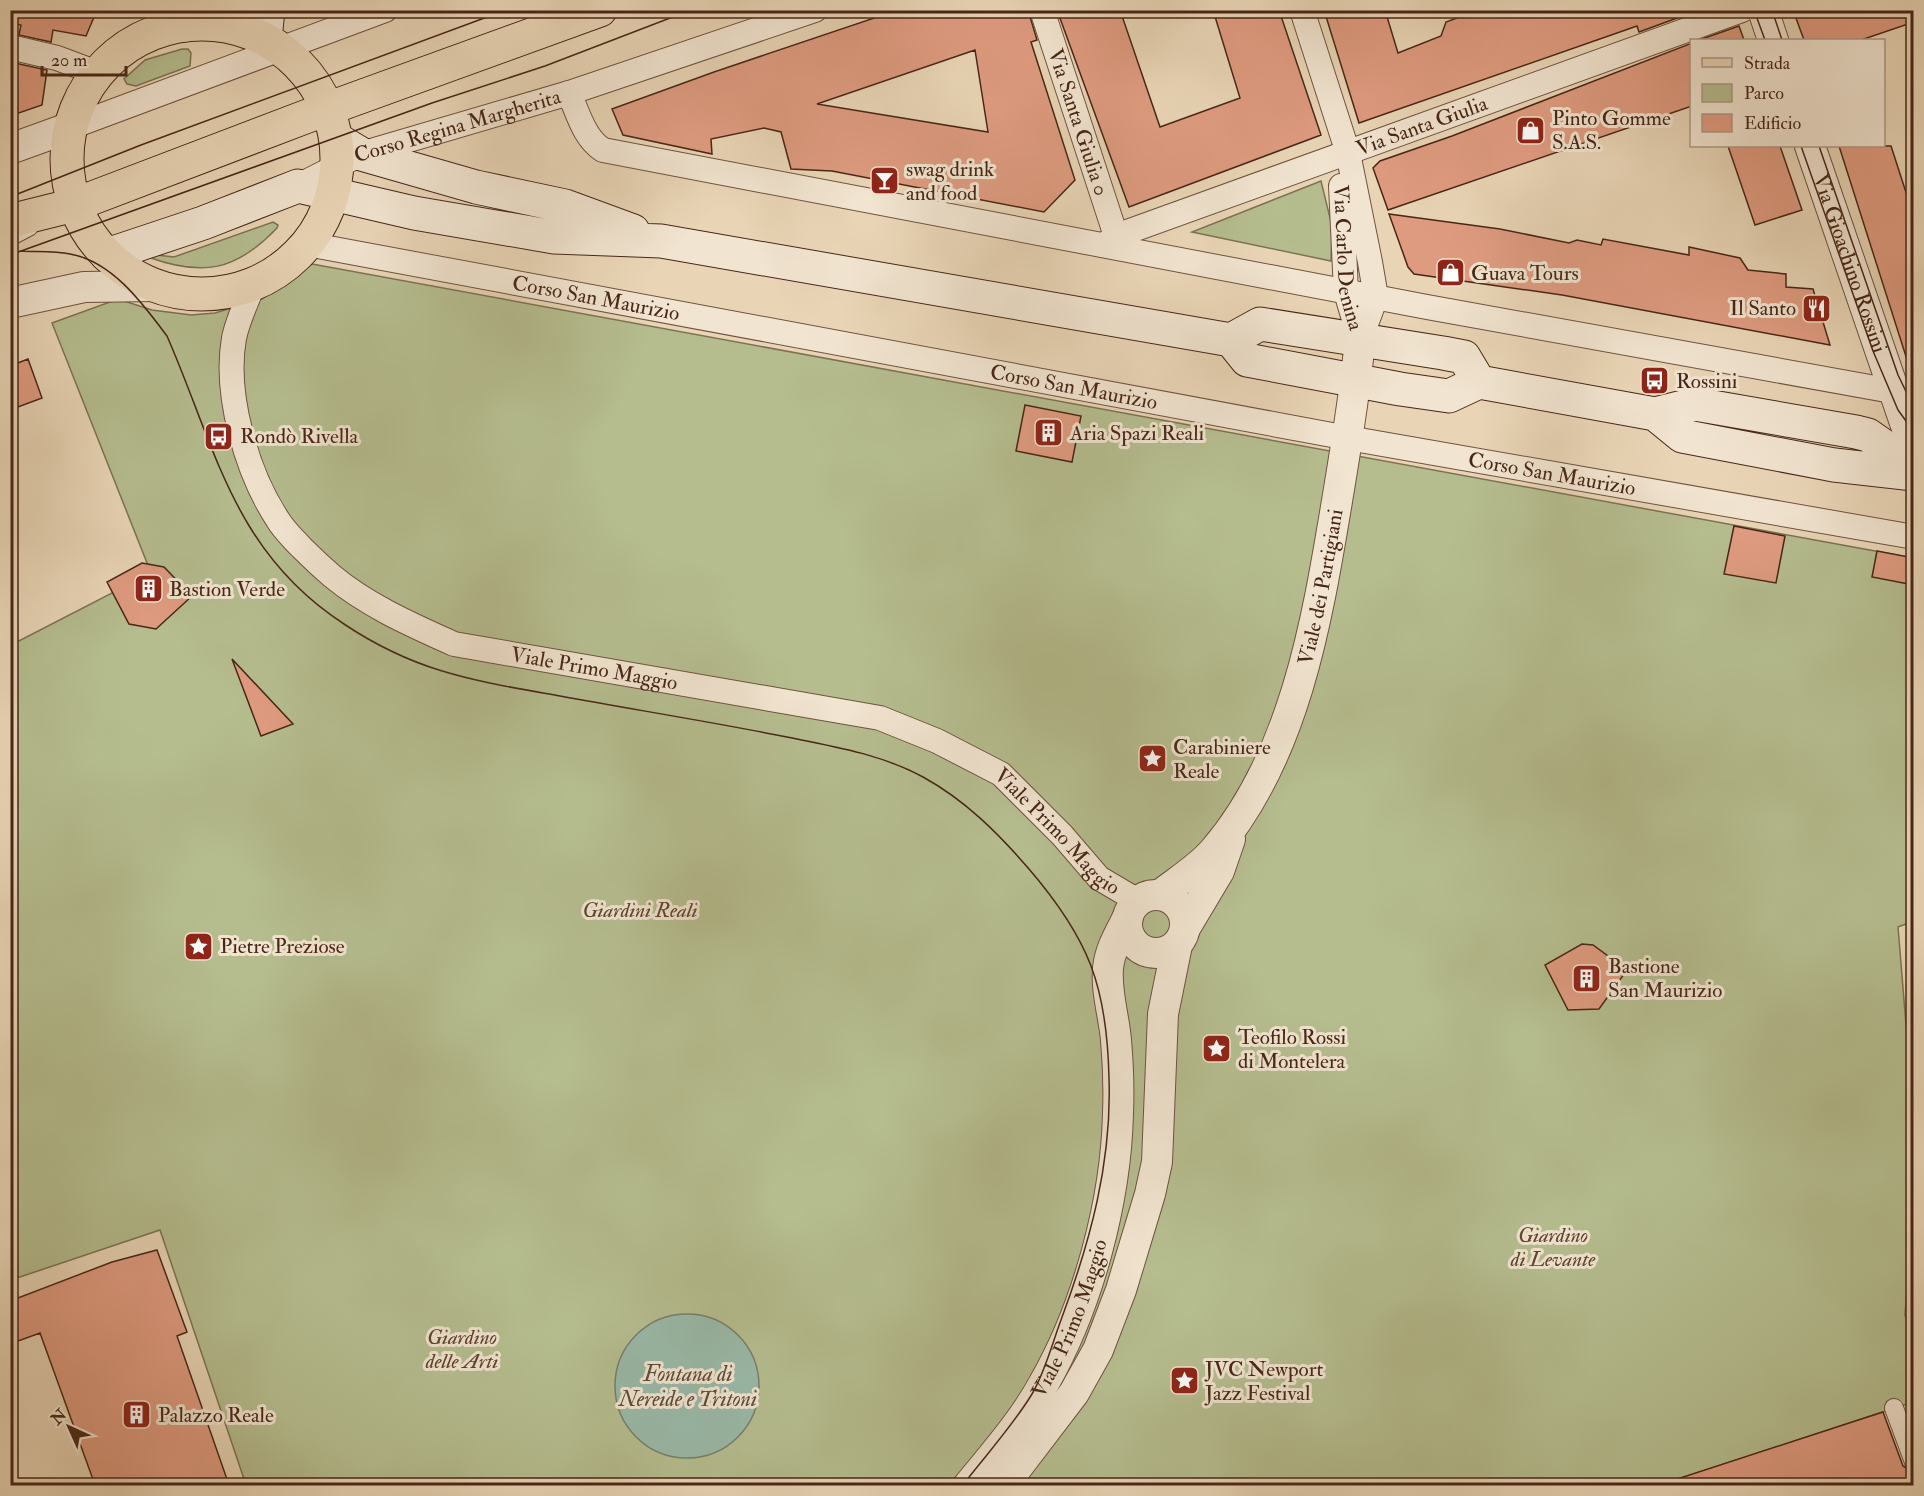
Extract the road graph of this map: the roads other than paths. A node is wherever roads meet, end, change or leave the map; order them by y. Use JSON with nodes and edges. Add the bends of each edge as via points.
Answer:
{"nodes":[{"id":1,"x":385,"y":10,"type":"edge"},
{"id":2,"x":600,"y":10,"type":"edge"},
{"id":3,"x":815,"y":10,"type":"edge"},
{"id":4,"x":1042,"y":10,"type":"edge"},
{"id":5,"x":1302,"y":10,"type":"edge"},
{"id":6,"x":1742,"y":10,"type":"edge"},
{"id":7,"x":1763,"y":10,"type":"edge"},
{"id":8,"x":188,"y":18,"type":"edge"},
{"id":9,"x":271,"y":33,"type":"edge"},
{"id":10,"x":1773,"y":39,"type":"edge"},
{"id":11,"x":10,"y":47,"type":"edge"},
{"id":12,"x":98,"y":73,"type":"junction"},
{"id":13,"x":569,"y":93,"type":"junction"},
{"id":14,"x":71,"y":127,"type":"junction"},
{"id":15,"x":1810,"y":147,"type":"edge"},
{"id":16,"x":10,"y":149,"type":"edge"},
{"id":17,"x":339,"y":153,"type":"junction"},
{"id":18,"x":1341,"y":155,"type":"junction"},
{"id":19,"x":74,"y":205,"type":"junction"},
{"id":20,"x":10,"y":210,"type":"edge"},
{"id":21,"x":10,"y":221,"type":"edge"},
{"id":22,"x":10,"y":240,"type":"edge"},
{"id":23,"x":660,"y":241,"type":"junction"},
{"id":24,"x":1110,"y":241,"type":"junction"},
{"id":25,"x":307,"y":244,"type":"junction"},
{"id":26,"x":106,"y":255,"type":"junction"},
{"id":27,"x":254,"y":283,"type":"junction"},
{"id":28,"x":158,"y":286,"type":"junction"},
{"id":29,"x":1346,"y":292,"type":"junction"},
{"id":30,"x":1376,"y":297,"type":"junction"},
{"id":31,"x":10,"y":303,"type":"edge"},
{"id":32,"x":1231,"y":339,"type":"junction"},
{"id":33,"x":1360,"y":340,"type":"junction"},
{"id":34,"x":1356,"y":381,"type":"junction"},
{"id":35,"x":1479,"y":382,"type":"junction"},
{"id":36,"x":1905,"y":393,"type":"edge"},
{"id":37,"x":1655,"y":414,"type":"junction"},
{"id":38,"x":1348,"y":438,"type":"junction"},
{"id":39,"x":1914,"y":449,"type":"edge"},
{"id":40,"x":1914,"y":467,"type":"edge"},
{"id":41,"x":1914,"y":474,"type":"edge"},
{"id":42,"x":1914,"y":537,"type":"edge"},
{"id":43,"x":1236,"y":819,"type":"junction"},
{"id":44,"x":1142,"y":904,"type":"junction"},
{"id":45,"x":1181,"y":937,"type":"junction"},
{"id":46,"x":1894,"y":1408,"type":"dead end"},
{"id":47,"x":1914,"y":1462,"type":"edge"},
{"id":48,"x":968,"y":1485,"type":"edge"},
{"id":49,"x":1003,"y":1485,"type":"edge"}],
"edges":[{"from":1,"to":9,"type":"street"},
{"from":2,"to":17,"type":"main road","name":"Corso Regina Margherita"},
{"from":3,"to":13,"type":"street","name":"Corso Regina Margherita"},
{"from":4,"to":24,"type":"street","name":"Via Santa Giulia 0"},
{"from":5,"to":18,"type":"street","name":"Via Carlo Denina"},
{"from":6,"to":18,"type":"street","name":"Via Santa Giulia"},
{"from":7,"to":10,"type":"street"},
{"from":8,"to":9,"type":"main road"},
{"from":8,"to":12,"type":"main road","via":[[122,50]]},
{"from":9,"to":14,"type":"street"},
{"from":9,"to":17,"type":"main road","via":[[313,80]]},
{"from":11,"to":12,"type":"street"},
{"from":12,"to":14,"type":"main road","via":[[81,99]]},
{"from":13,"to":17,"type":"street","name":"Corso Regina Margherita"},
{"from":13,"to":24,"type":"street","via":[[588,135],[603,150]]},
{"from":14,"to":16,"type":"street"},
{"from":14,"to":19,"type":"main road","via":[[67,173]]},
{"from":15,"to":36,"type":"street","name":"Via Gioachino Rossini"},
{"from":17,"to":19,"type":"main road","name":"Corso Regina Margherita"},
{"from":17,"to":23,"type":"main road","via":[[565,206]]},
{"from":17,"to":23,"type":"main road","via":[[414,213],[554,237]]},
{"from":17,"to":25,"type":"main road"},
{"from":17,"to":26,"type":"main road","via":[[298,186]]},
{"from":18,"to":24,"type":"street","name":"Via Santa Giulia"},
{"from":18,"to":29,"type":"street","name":"Via Carlo Denina"},
{"from":18,"to":30,"type":"street","name":"Via Carlo Denina"},
{"from":19,"to":20,"type":"lane","name":"Corso Regina Margherita"},
{"from":19,"to":21,"type":"main road","name":"Corso Regina Margherita"},
{"from":19,"to":22,"type":"lane","name":"Corso Regina Margherita"},
{"from":19,"to":26,"type":"main road","via":[[86,231]]},
{"from":23,"to":32,"type":"main road"},
{"from":24,"to":29,"type":"street"},
{"from":25,"to":27,"type":"main road","via":[[284,266]]},
{"from":25,"to":38,"type":"street","name":"Corso San Maurizio"},
{"from":26,"to":28,"type":"main road","via":[[137,277]]},
{"from":27,"to":28,"type":"main road","via":[[223,292],[190,293]]},
{"from":27,"to":44,"type":"street","name":"Viale Primo Maggio","via":[[238,322],[232,365],[246,455],[278,521],[332,576],[393,617],[454,644],[879,718],[937,741],[1001,774],[1099,878]]},
{"from":28,"to":31,"type":"street","via":[[84,287]]},
{"from":29,"to":30,"type":"street"},
{"from":29,"to":33,"type":"street","name":"Via Carlo Denina"},
{"from":30,"to":33,"type":"street","name":"Via Carlo Denina"},
{"from":30,"to":36,"type":"street"},
{"from":32,"to":33,"type":"main road","via":[[1260,324]]},
{"from":32,"to":34,"type":"main road","via":[[1247,360]]},
{"from":33,"to":34,"type":"street","name":"Viale dei Partigiani"},
{"from":33,"to":35,"type":"main road","via":[[1464,357]]},
{"from":34,"to":35,"type":"main road","via":[[1449,396]]},
{"from":34,"to":38,"type":"street","name":"Viale dei Partigiani"},
{"from":35,"to":37,"type":"main road"},
{"from":36,"to":39,"type":"street","name":"Via Gioachino Rossini"},
{"from":37,"to":40,"type":"main road","via":[[1695,404],[1856,432],[1868,435]]},
{"from":37,"to":41,"type":"main road","via":[[1682,436],[1834,465]]},
{"from":38,"to":42,"type":"street","name":"Corso San Maurizio"},
{"from":38,"to":43,"type":"street","name":"Viale dei Partigiani","via":[[1329,552],[1296,689],[1272,756]]},
{"from":43,"to":44,"type":"street","name":"Viale dei Partigiani","via":[[1213,852]]},
{"from":43,"to":45,"type":"street","name":"Viale dei Partigiani","via":[[1219,871]]},
{"from":44,"to":45,"type":"street","via":[[1169,897],[1183,911]]},
{"from":44,"to":45,"type":"street","via":[[1129,936],[1142,950],[1160,953]]},
{"from":44,"to":48,"type":"street","name":"Viale Primo Maggio","via":[[1111,952],[1108,968],[1109,1008],[1116,1038],[1118,1112],[1113,1183],[1097,1249],[1071,1326],[1044,1383],[1010,1434]]},
{"from":45,"to":49,"type":"street","name":"Viale Primo Maggio","via":[[1163,1014],[1157,1162],[1124,1280],[1098,1350],[1074,1393]]},
{"from":46,"to":47,"type":"street"}]}
